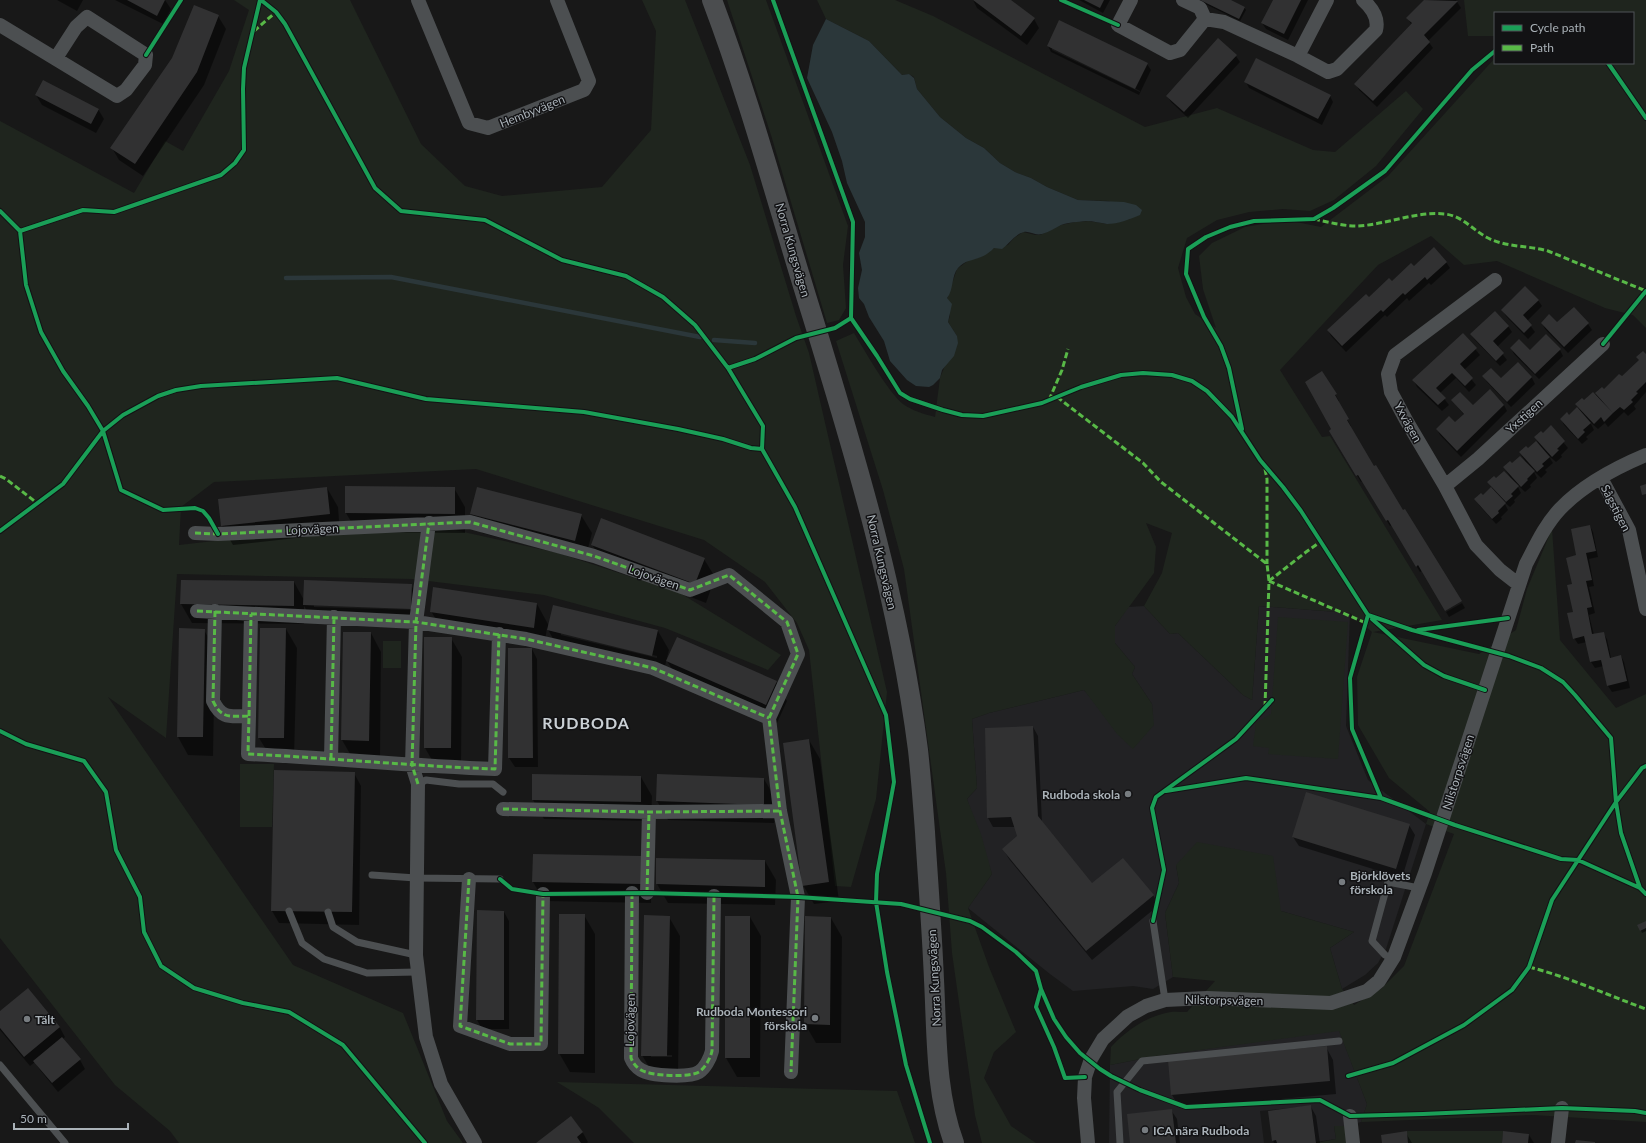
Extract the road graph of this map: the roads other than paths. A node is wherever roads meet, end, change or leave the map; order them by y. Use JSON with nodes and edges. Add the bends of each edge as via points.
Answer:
{"nodes":[{"id":1,"x":418,"y":0,"type":"edge"},
{"id":2,"x":557,"y":0,"type":"edge"},
{"id":3,"x":712,"y":0,"type":"edge"},
{"id":4,"x":1131,"y":0,"type":"edge"},
{"id":5,"x":1183,"y":0,"type":"edge"},
{"id":6,"x":1327,"y":0,"type":"edge"},
{"id":7,"x":1363,"y":0,"type":"edge"},
{"id":8,"x":1205,"y":19,"type":"junction"},
{"id":9,"x":0,"y":25,"type":"edge"},
{"id":10,"x":1298,"y":56,"type":"junction"},
{"id":11,"x":56,"y":58,"type":"junction"},
{"id":12,"x":1495,"y":280,"type":"dead end"},
{"id":13,"x":1603,"y":344,"type":"dead end"},
{"id":14,"x":1646,"y":456,"type":"edge"},
{"id":15,"x":1601,"y":478,"type":"junction"},
{"id":16,"x":1445,"y":486,"type":"junction"},
{"id":17,"x":429,"y":523,"type":"junction"},
{"id":18,"x":195,"y":533,"type":"dead end"},
{"id":19,"x":1518,"y":584,"type":"junction"},
{"id":20,"x":1646,"y":609,"type":"edge"},
{"id":21,"x":197,"y":610,"type":"dead end"},
{"id":22,"x":215,"y":611,"type":"junction"},
{"id":23,"x":251,"y":614,"type":"junction"},
{"id":24,"x":334,"y":617,"type":"junction"},
{"id":25,"x":416,"y":622,"type":"junction"},
{"id":26,"x":498,"y":634,"type":"junction"},
{"id":27,"x":249,"y":716,"type":"junction"},
{"id":28,"x":769,"y":718,"type":"junction"},
{"id":29,"x":331,"y":759,"type":"junction"},
{"id":30,"x":412,"y":766,"type":"junction"},
{"id":31,"x":418,"y":784,"type":"junction"},
{"id":32,"x":504,"y":792,"type":"dead end"},
{"id":33,"x":503,"y":808,"type":"dead end"},
{"id":34,"x":649,"y":812,"type":"junction"},
{"id":35,"x":780,"y":812,"type":"junction"},
{"id":36,"x":372,"y":874,"type":"dead end"},
{"id":37,"x":416,"y":878,"type":"junction"},
{"id":38,"x":469,"y":879,"type":"junction"},
{"id":39,"x":500,"y":879,"type":"dead end"},
{"id":40,"x":1419,"y":888,"type":"junction"},
{"id":41,"x":632,"y":893,"type":"dead end"},
{"id":42,"x":647,"y":893,"type":"dead end"},
{"id":43,"x":543,"y":894,"type":"dead end"},
{"id":44,"x":714,"y":896,"type":"dead end"},
{"id":45,"x":289,"y":911,"type":"dead end"},
{"id":46,"x":328,"y":912,"type":"dead end"},
{"id":47,"x":1153,"y":921,"type":"dead end"},
{"id":48,"x":416,"y":956,"type":"junction"},
{"id":49,"x":1392,"y":959,"type":"junction"},
{"id":50,"x":417,"y":972,"type":"junction"},
{"id":51,"x":1165,"y":1000,"type":"junction"},
{"id":52,"x":1339,"y":1041,"type":"dead end"},
{"id":53,"x":0,"y":1065,"type":"edge"},
{"id":54,"x":791,"y":1072,"type":"dead end"},
{"id":55,"x":1562,"y":1108,"type":"dead end"},
{"id":56,"x":1350,"y":1116,"type":"dead end"},
{"id":57,"x":66,"y":1143,"type":"edge"},
{"id":58,"x":475,"y":1143,"type":"edge"},
{"id":59,"x":954,"y":1143,"type":"edge"},
{"id":60,"x":1088,"y":1143,"type":"edge"},
{"id":61,"x":1120,"y":1143,"type":"edge"},
{"id":62,"x":1353,"y":1143,"type":"edge"},
{"id":63,"x":1558,"y":1143,"type":"edge"}],
"edges":[{"from":1,"to":2,"type":"street","name":"Hembyvägen","via":[[469,123],[488,128],[584,90],[589,80]]},
{"from":3,"to":59,"type":"main road","name":"Norra Kungsvägen","via":[[749,106],[884,564],[907,677],[918,752],[930,910],[938,1071],[946,1117]]},
{"from":4,"to":8,"type":"street","via":[[1118,25],[1170,53],[1180,50]]},
{"from":5,"to":8,"type":"street","via":[[1200,8]]},
{"from":6,"to":10,"type":"street"},
{"from":7,"to":10,"type":"street","via":[[1376,18],[1376,30],[1337,69],[1328,72]]},
{"from":8,"to":10,"type":"street","via":[[1224,22]]},
{"from":9,"to":11,"type":"street"},
{"from":11,"to":11,"type":"street","via":[[118,96],[126,90],[145,65],[146,55],[87,16],[76,27]]},
{"from":12,"to":16,"type":"street","name":"Yxvägen","via":[[1395,355],[1388,374],[1391,392]]},
{"from":13,"to":16,"type":"street","name":"Yxstigen"},
{"from":14,"to":15,"type":"street","name":"Nilstorpsvägen","via":[[1624,464]]},
{"from":15,"to":19,"type":"street","name":"Nilstorpsvägen","via":[[1560,509],[1541,535]]},
{"from":15,"to":20,"type":"street","name":"Sågstigen","via":[[1629,530]]},
{"from":16,"to":19,"type":"street","name":"Yxvägen","via":[[1476,544],[1500,570]]},
{"from":17,"to":18,"type":"street","name":"Lojovägen"},
{"from":17,"to":25,"type":"street"},
{"from":17,"to":28,"type":"street","name":"Lojovägen","via":[[470,522],[594,556],[690,590],[729,575],[787,622],[798,654]]},
{"from":19,"to":40,"type":"street","name":"Nilstorpsvägen","via":[[1483,698]]},
{"from":21,"to":22,"type":"street"},
{"from":22,"to":23,"type":"street"},
{"from":22,"to":27,"type":"street","via":[[213,701],[220,714],[224,716]]},
{"from":23,"to":24,"type":"street"},
{"from":23,"to":27,"type":"street"},
{"from":24,"to":25,"type":"street"},
{"from":24,"to":29,"type":"street"},
{"from":25,"to":26,"type":"street"},
{"from":25,"to":30,"type":"street"},
{"from":26,"to":28,"type":"street","via":[[653,668]]},
{"from":26,"to":30,"type":"street","via":[[495,769]]},
{"from":27,"to":29,"type":"street","via":[[248,754]]},
{"from":28,"to":35,"type":"street"},
{"from":29,"to":30,"type":"street"},
{"from":30,"to":31,"type":"street"},
{"from":31,"to":32,"type":"lane","via":[[426,780],[459,784],[493,784]]},
{"from":31,"to":37,"type":"street"},
{"from":33,"to":34,"type":"street"},
{"from":34,"to":35,"type":"street"},
{"from":34,"to":42,"type":"street"},
{"from":35,"to":54,"type":"street","via":[[798,897]]},
{"from":36,"to":37,"type":"lane"},
{"from":37,"to":38,"type":"lane"},
{"from":37,"to":48,"type":"street"},
{"from":38,"to":39,"type":"lane"},
{"from":38,"to":43,"type":"street","via":[[460,1026],[510,1044],[541,1044]]},
{"from":40,"to":49,"type":"street","name":"Nilstorpsvägen"},
{"from":40,"to":49,"type":"lane","via":[[1388,882],[1372,941]]},
{"from":41,"to":44,"type":"street","name":"Lojovägen","via":[[631,1058],[640,1070],[649,1074],[691,1076],[699,1072],[712,1051]]},
{"from":45,"to":50,"type":"lane","via":[[302,943],[324,959],[367,973]]},
{"from":46,"to":48,"type":"lane","via":[[333,927],[357,942]]},
{"from":47,"to":51,"type":"lane"},
{"from":48,"to":50,"type":"street"},
{"from":49,"to":51,"type":"street","name":"Nilstorpsvägen","via":[[1379,981],[1367,991],[1331,1003],[1207,998]]},
{"from":50,"to":58,"type":"street","via":[[426,1037],[441,1084]]},
{"from":51,"to":60,"type":"street","name":"Nilstorpsvägen","via":[[1146,1006],[1128,1016],[1103,1039],[1091,1059],[1085,1077],[1084,1098]]},
{"from":52,"to":61,"type":"lane","via":[[1142,1061],[1117,1092]]},
{"from":53,"to":57,"type":"lane"},
{"from":55,"to":63,"type":"street"},
{"from":56,"to":62,"type":"street"}]}
